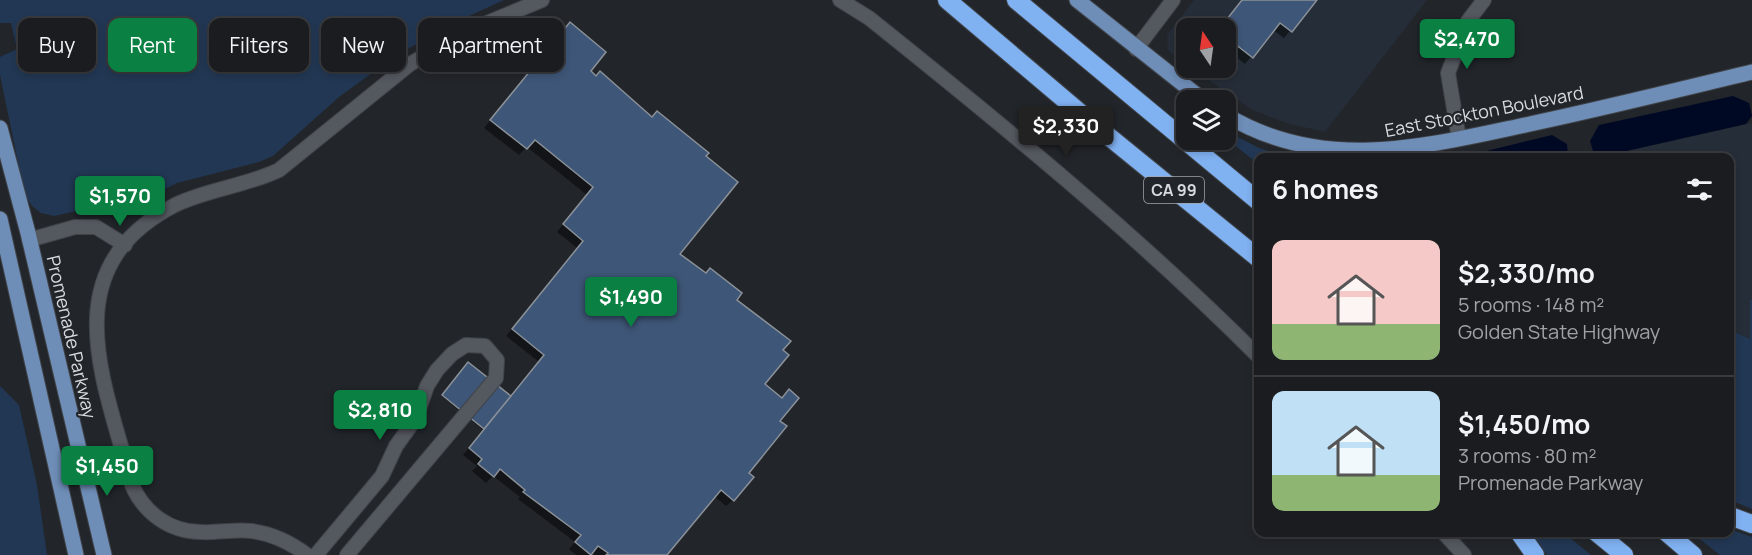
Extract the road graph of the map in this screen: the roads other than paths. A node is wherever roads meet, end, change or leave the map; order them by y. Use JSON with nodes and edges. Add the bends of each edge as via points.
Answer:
{"nodes":[{"id":1,"x":542,"y":0,"type":"edge"},
{"id":2,"x":840,"y":0,"type":"edge"},
{"id":3,"x":947,"y":0,"type":"edge"},
{"id":4,"x":1016,"y":0,"type":"edge"},
{"id":5,"x":1077,"y":0,"type":"edge"},
{"id":6,"x":1173,"y":0,"type":"edge"},
{"id":7,"x":1484,"y":0,"type":"edge"},
{"id":8,"x":1136,"y":49,"type":"junction"},
{"id":9,"x":1752,"y":72,"type":"edge"},
{"id":10,"x":1190,"y":90,"type":"edge"},
{"id":11,"x":1236,"y":120,"type":"edge"},
{"id":12,"x":0,"y":128,"type":"edge"},
{"id":13,"x":1459,"y":139,"type":"junction"},
{"id":14,"x":0,"y":159,"type":"edge"},
{"id":15,"x":1214,"y":165,"type":"junction"},
{"id":16,"x":12,"y":182,"type":"junction"},
{"id":17,"x":1254,"y":192,"type":"edge"},
{"id":18,"x":1254,"y":198,"type":"edge"},
{"id":19,"x":0,"y":219,"type":"edge"},
{"id":20,"x":29,"y":240,"type":"junction"},
{"id":21,"x":125,"y":245,"type":"junction"},
{"id":22,"x":1254,"y":255,"type":"edge"},
{"id":23,"x":1254,"y":352,"type":"edge"},
{"id":24,"x":1734,"y":517,"type":"edge"},
{"id":25,"x":1752,"y":524,"type":"edge"},
{"id":26,"x":1448,"y":537,"type":"edge"},
{"id":27,"x":1522,"y":537,"type":"edge"},
{"id":28,"x":1602,"y":537,"type":"edge"},
{"id":29,"x":1672,"y":537,"type":"edge"},
{"id":30,"x":76,"y":555,"type":"edge"},
{"id":31,"x":104,"y":555,"type":"edge"},
{"id":32,"x":307,"y":555,"type":"edge"},
{"id":33,"x":316,"y":555,"type":"edge"},
{"id":34,"x":347,"y":555,"type":"edge"},
{"id":35,"x":1464,"y":555,"type":"edge"},
{"id":36,"x":1535,"y":555,"type":"edge"},
{"id":37,"x":1624,"y":555,"type":"edge"},
{"id":38,"x":1694,"y":555,"type":"edge"}],
"edges":[{"from":1,"to":21,"type":"street","via":[[468,31],[410,64],[279,170],[178,204],[144,226]]},
{"from":2,"to":23,"type":"street","via":[[876,24],[1075,185],[1161,261]]},
{"from":3,"to":22,"type":"highway","number":"CA 99"},
{"from":4,"to":15,"type":"highway","number":"CA 99"},
{"from":5,"to":8,"type":"main road"},
{"from":6,"to":8,"type":"street"},
{"from":7,"to":13,"type":"street","via":[[1468,21],[1448,73]]},
{"from":8,"to":10,"type":"main road"},
{"from":9,"to":13,"type":"main road","name":"East Stockton Boulevard"},
{"from":11,"to":13,"type":"main road","name":"East Stockton Boulevard","via":[[1283,139],[1346,151],[1411,148]]},
{"from":12,"to":16,"type":"main road","name":"Promenade Parkway"},
{"from":14,"to":16,"type":"main road"},
{"from":15,"to":17,"type":"highway"},
{"from":15,"to":18,"type":"highway","number":"CA 99"},
{"from":16,"to":20,"type":"main road","name":"Promenade Parkway"},
{"from":19,"to":30,"type":"main road"},
{"from":20,"to":21,"type":"street","via":[[75,227],[96,227]]},
{"from":20,"to":31,"type":"main road","name":"Promenade Parkway"},
{"from":21,"to":32,"type":"street","via":[[104,279],[95,332],[98,358],[136,494],[148,510],[175,528],[266,534],[291,543]]},
{"from":24,"to":25,"type":"highway"},
{"from":26,"to":35,"type":"street"},
{"from":27,"to":36,"type":"highway"},
{"from":28,"to":37,"type":"highway"},
{"from":29,"to":38,"type":"highway"},
{"from":33,"to":34,"type":"street","via":[[382,476],[416,417],[437,370],[466,345],[485,346],[497,360],[496,378]]}]}
